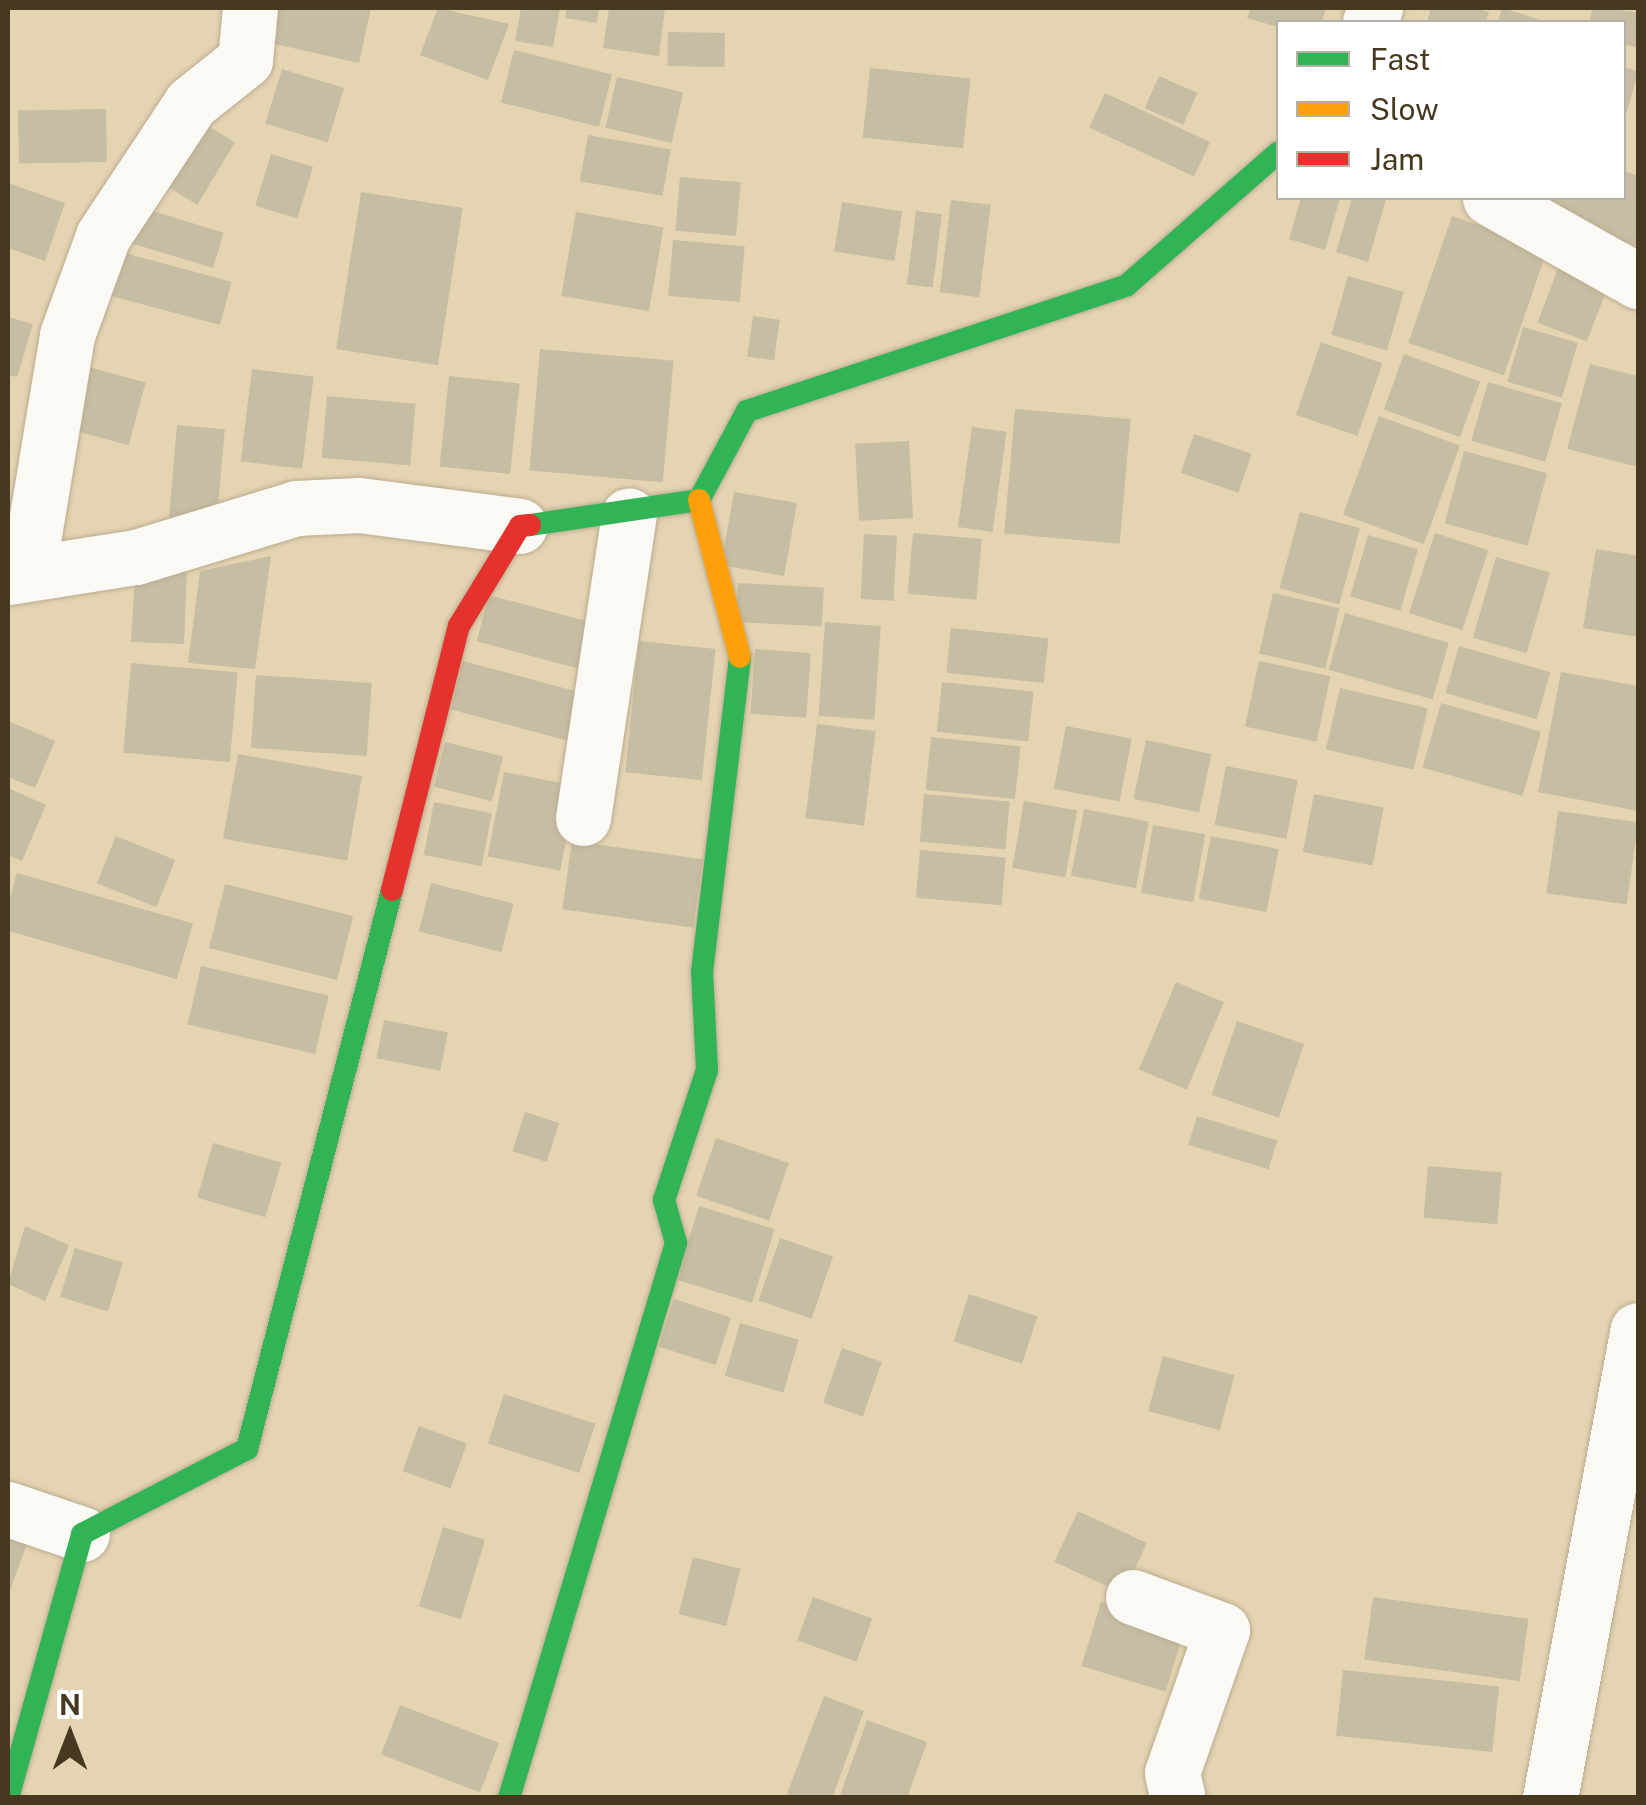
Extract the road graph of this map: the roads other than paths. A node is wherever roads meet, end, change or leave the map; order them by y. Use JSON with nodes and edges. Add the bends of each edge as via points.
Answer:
{"nodes":[{"id":1,"x":250,"y":8,"type":"edge"},
{"id":2,"x":1276,"y":155,"type":"edge"},
{"id":3,"x":1494,"y":200,"type":"edge"},
{"id":4,"x":1638,"y":281,"type":"edge"},
{"id":5,"x":699,"y":500,"type":"junction"},
{"id":6,"x":629,"y":514,"type":"junction"},
{"id":7,"x":520,"y":526,"type":"junction"},
{"id":8,"x":18,"y":574,"type":"edge"},
{"id":9,"x":583,"y":818,"type":"dead end"},
{"id":10,"x":1638,"y":1330,"type":"edge"},
{"id":11,"x":8,"y":1509,"type":"edge"},
{"id":12,"x":82,"y":1534,"type":"junction"},
{"id":13,"x":1133,"y":1598,"type":"dead end"},
{"id":14,"x":8,"y":1798,"type":"edge"},
{"id":15,"x":509,"y":1798,"type":"edge"},
{"id":16,"x":1178,"y":1798,"type":"edge"},
{"id":17,"x":1550,"y":1798,"type":"edge"}],
"edges":[{"from":1,"to":8,"type":"street","via":[[245,60],[191,103],[103,236],[67,335]]},
{"from":2,"to":5,"type":"street","via":[[1127,284],[747,411]]},
{"from":3,"to":4,"type":"street"},
{"from":5,"to":6,"type":"street"},
{"from":5,"to":15,"type":"street","via":[[740,658],[702,972],[707,1070],[664,1200],[676,1243]]},
{"from":6,"to":7,"type":"street"},
{"from":6,"to":9,"type":"street"},
{"from":7,"to":8,"type":"street","via":[[359,505],[296,508],[136,558]]},
{"from":7,"to":12,"type":"street","via":[[459,626],[426,732],[364,1028],[247,1449]]},
{"from":10,"to":17,"type":"street"},
{"from":11,"to":12,"type":"street"},
{"from":12,"to":14,"type":"street"},
{"from":13,"to":16,"type":"street","via":[[1222,1630],[1172,1773]]}]}
